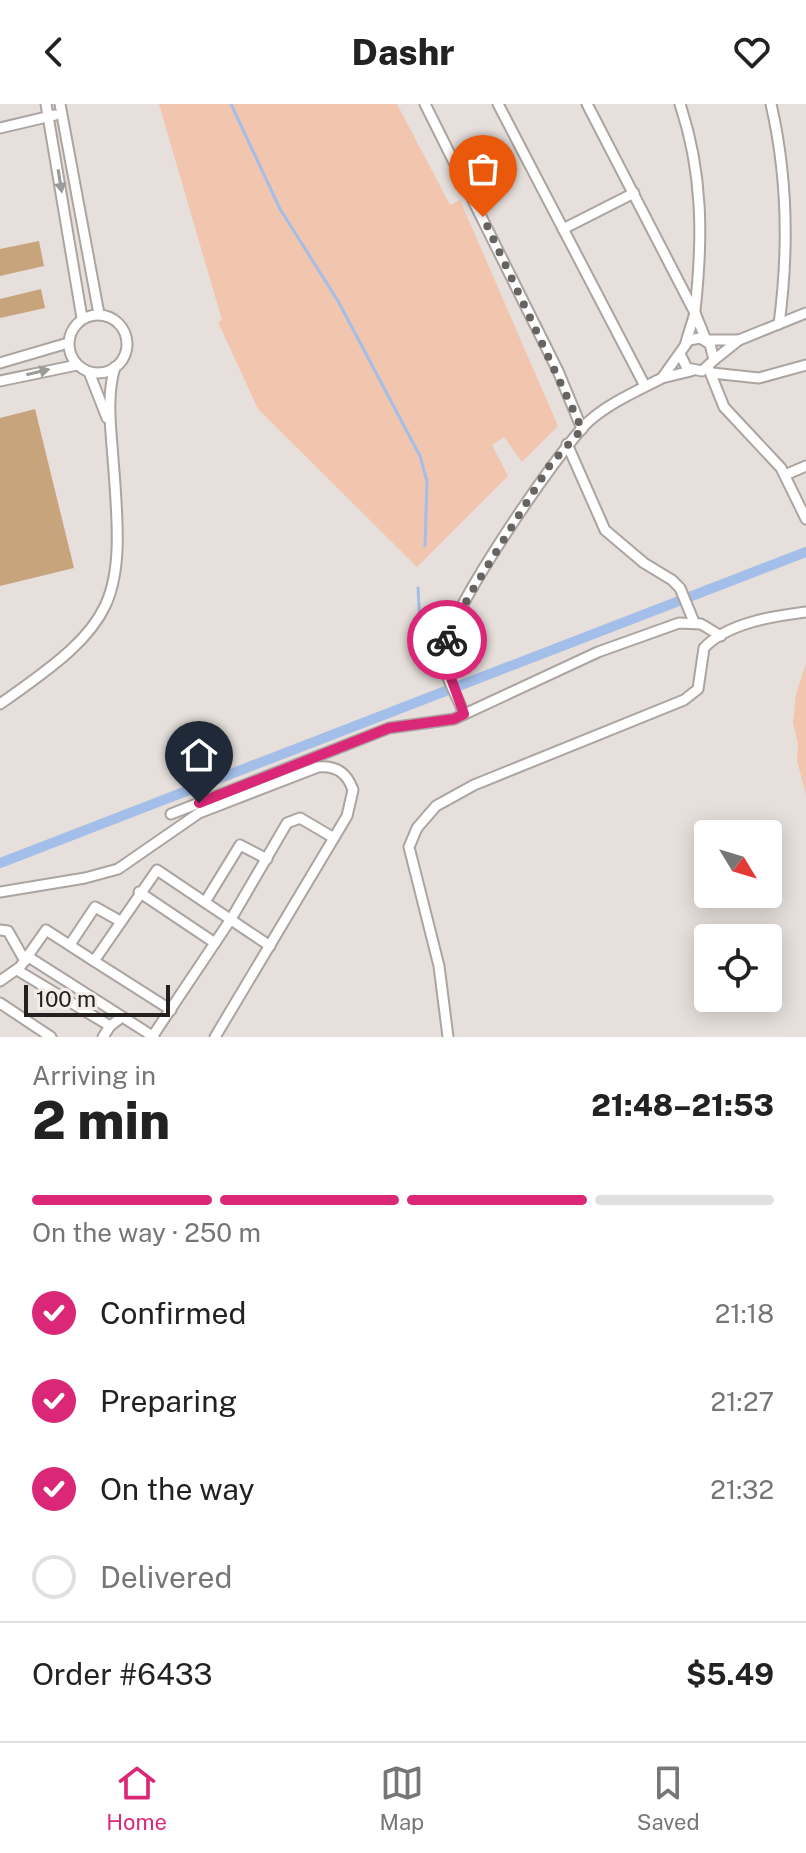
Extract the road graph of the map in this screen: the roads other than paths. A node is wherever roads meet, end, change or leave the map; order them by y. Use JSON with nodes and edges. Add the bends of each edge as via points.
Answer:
{"nodes":[{"id":1,"x":46,"y":104,"type":"edge"},
{"id":2,"x":425,"y":104,"type":"edge"},
{"id":3,"x":498,"y":104,"type":"edge"},
{"id":4,"x":587,"y":104,"type":"edge"},
{"id":5,"x":680,"y":104,"type":"edge"},
{"id":6,"x":771,"y":104,"type":"edge"},
{"id":7,"x":61,"y":109,"type":"edge"},
{"id":8,"x":49,"y":116,"type":"junction"},
{"id":9,"x":0,"y":128,"type":"edge"},
{"id":10,"x":634,"y":193,"type":"junction"},
{"id":11,"x":563,"y":229,"type":"junction"},
{"id":12,"x":695,"y":313,"type":"junction"},
{"id":13,"x":806,"y":313,"type":"edge"},
{"id":14,"x":99,"y":314,"type":"junction"},
{"id":15,"x":82,"y":318,"type":"junction"},
{"id":16,"x":779,"y":324,"type":"junction"},
{"id":17,"x":706,"y":340,"type":"junction"},
{"id":18,"x":739,"y":340,"type":"junction"},
{"id":19,"x":686,"y":342,"type":"junction"},
{"id":20,"x":68,"y":343,"type":"junction"},
{"id":21,"x":680,"y":354,"type":"junction"},
{"id":22,"x":0,"y":363,"type":"edge"},
{"id":23,"x":77,"y":365,"type":"junction"},
{"id":24,"x":806,"y":365,"type":"edge"},
{"id":25,"x":115,"y":367,"type":"junction"},
{"id":26,"x":711,"y":367,"type":"junction"},
{"id":27,"x":691,"y":371,"type":"junction"},
{"id":28,"x":89,"y":372,"type":"junction"},
{"id":29,"x":662,"y":378,"type":"junction"},
{"id":30,"x":0,"y":381,"type":"edge"},
{"id":31,"x":645,"y":386,"type":"junction"},
{"id":32,"x":582,"y":429,"type":"junction"},
{"id":33,"x":111,"y":433,"type":"junction"},
{"id":34,"x":567,"y":444,"type":"junction"},
{"id":35,"x":806,"y":466,"type":"edge"},
{"id":36,"x":785,"y":475,"type":"junction"},
{"id":37,"x":806,"y":519,"type":"edge"},
{"id":38,"x":806,"y":612,"type":"edge"},
{"id":39,"x":692,"y":618,"type":"junction"},
{"id":40,"x":721,"y":636,"type":"junction"},
{"id":41,"x":0,"y":704,"type":"edge"},
{"id":42,"x":463,"y":710,"type":"junction"},
{"id":43,"x":171,"y":814,"type":"dead end"},
{"id":44,"x":334,"y":838,"type":"junction"},
{"id":45,"x":267,"y":859,"type":"junction"},
{"id":46,"x":0,"y":892,"type":"edge"},
{"id":47,"x":139,"y":892,"type":"junction"},
{"id":48,"x":205,"y":902,"type":"junction"},
{"id":49,"x":231,"y":919,"type":"junction"},
{"id":50,"x":120,"y":921,"type":"junction"},
{"id":51,"x":0,"y":930,"type":"edge"},
{"id":52,"x":71,"y":943,"type":"junction"},
{"id":53,"x":215,"y":943,"type":"junction"},
{"id":54,"x":270,"y":946,"type":"junction"},
{"id":55,"x":26,"y":959,"type":"junction"},
{"id":56,"x":94,"y":961,"type":"junction"},
{"id":57,"x":17,"y":970,"type":"junction"},
{"id":58,"x":0,"y":981,"type":"edge"},
{"id":59,"x":0,"y":1003,"type":"edge"},
{"id":60,"x":171,"y":1010,"type":"junction"},
{"id":61,"x":122,"y":1017,"type":"junction"},
{"id":62,"x":110,"y":1026,"type":"junction"},
{"id":63,"x":51,"y":1037,"type":"edge"},
{"id":64,"x":103,"y":1037,"type":"edge"},
{"id":65,"x":153,"y":1037,"type":"edge"},
{"id":66,"x":215,"y":1037,"type":"edge"},
{"id":67,"x":448,"y":1037,"type":"edge"}],
"edges":[{"from":1,"to":8,"type":"street"},
{"from":2,"to":32,"type":"street"},
{"from":3,"to":11,"type":"street"},
{"from":4,"to":10,"type":"street"},
{"from":5,"to":12,"type":"street","via":[[697,169],[701,214]]},
{"from":6,"to":16,"type":"street","via":[[787,215]]},
{"from":7,"to":8,"type":"street"},
{"from":7,"to":14,"type":"street"},
{"from":8,"to":9,"type":"street"},
{"from":8,"to":15,"type":"street","one_way":true},
{"from":10,"to":11,"type":"street"},
{"from":10,"to":12,"type":"street"},
{"from":11,"to":31,"type":"street"},
{"from":12,"to":17,"type":"street"},
{"from":12,"to":19,"type":"street"},
{"from":13,"to":16,"type":"street"},
{"from":14,"to":15,"type":"street"},
{"from":14,"to":25,"type":"street","via":[[119,323],[126,333],[126,353]]},
{"from":15,"to":20,"type":"street"},
{"from":16,"to":18,"type":"street"},
{"from":17,"to":18,"type":"street"},
{"from":17,"to":19,"type":"street"},
{"from":17,"to":26,"type":"street","via":[[713,349]]},
{"from":18,"to":26,"type":"street"},
{"from":19,"to":21,"type":"street"},
{"from":20,"to":22,"type":"street"},
{"from":20,"to":23,"type":"street"},
{"from":21,"to":27,"type":"street"},
{"from":21,"to":29,"type":"street"},
{"from":23,"to":28,"type":"street"},
{"from":30,"to":23,"type":"street","one_way":true},
{"from":24,"to":26,"type":"street","via":[[759,378]]},
{"from":25,"to":28,"type":"street"},
{"from":25,"to":33,"type":"street"},
{"from":26,"to":27,"type":"street"},
{"from":26,"to":36,"type":"street","via":[[724,407]]},
{"from":27,"to":29,"type":"street"},
{"from":28,"to":33,"type":"street"},
{"from":29,"to":31,"type":"street"},
{"from":31,"to":32,"type":"street"},
{"from":32,"to":34,"type":"street"},
{"from":33,"to":41,"type":"street","via":[[119,549],[110,597],[79,645]]},
{"from":34,"to":39,"type":"street","via":[[605,530],[680,588]]},
{"from":34,"to":42,"type":"street","via":[[448,634],[443,656]]},
{"from":35,"to":36,"type":"street"},
{"from":36,"to":37,"type":"street"},
{"from":38,"to":40,"type":"street"},
{"from":39,"to":40,"type":"street"},
{"from":39,"to":42,"type":"street"},
{"from":40,"to":67,"type":"street","via":[[704,648],[698,689],[684,700],[474,785],[436,806],[417,828],[410,842],[411,858],[439,966]]},
{"from":42,"to":43,"type":"street","via":[[454,719],[389,728]]},
{"from":44,"to":45,"type":"street","via":[[296,817]]},
{"from":44,"to":46,"type":"street","via":[[353,790],[343,772],[318,767],[199,813],[118,869]]},
{"from":44,"to":54,"type":"street"},
{"from":45,"to":48,"type":"street","via":[[240,845]]},
{"from":45,"to":49,"type":"street"},
{"from":47,"to":48,"type":"street","via":[[157,870]]},
{"from":47,"to":50,"type":"street"},
{"from":47,"to":53,"type":"street"},
{"from":48,"to":49,"type":"street"},
{"from":49,"to":53,"type":"street"},
{"from":49,"to":54,"type":"street"},
{"from":50,"to":52,"type":"street","via":[[95,907]]},
{"from":50,"to":56,"type":"street"},
{"from":51,"to":55,"type":"street","via":[[8,931]]},
{"from":52,"to":55,"type":"street","via":[[46,930]]},
{"from":52,"to":56,"type":"street"},
{"from":53,"to":60,"type":"street"},
{"from":54,"to":66,"type":"street"},
{"from":55,"to":57,"type":"street"},
{"from":55,"to":61,"type":"street"},
{"from":56,"to":60,"type":"street"},
{"from":57,"to":58,"type":"street"},
{"from":57,"to":62,"type":"street"},
{"from":59,"to":63,"type":"street"},
{"from":60,"to":65,"type":"street"},
{"from":61,"to":62,"type":"street"},
{"from":61,"to":65,"type":"street"},
{"from":62,"to":64,"type":"street"}]}
